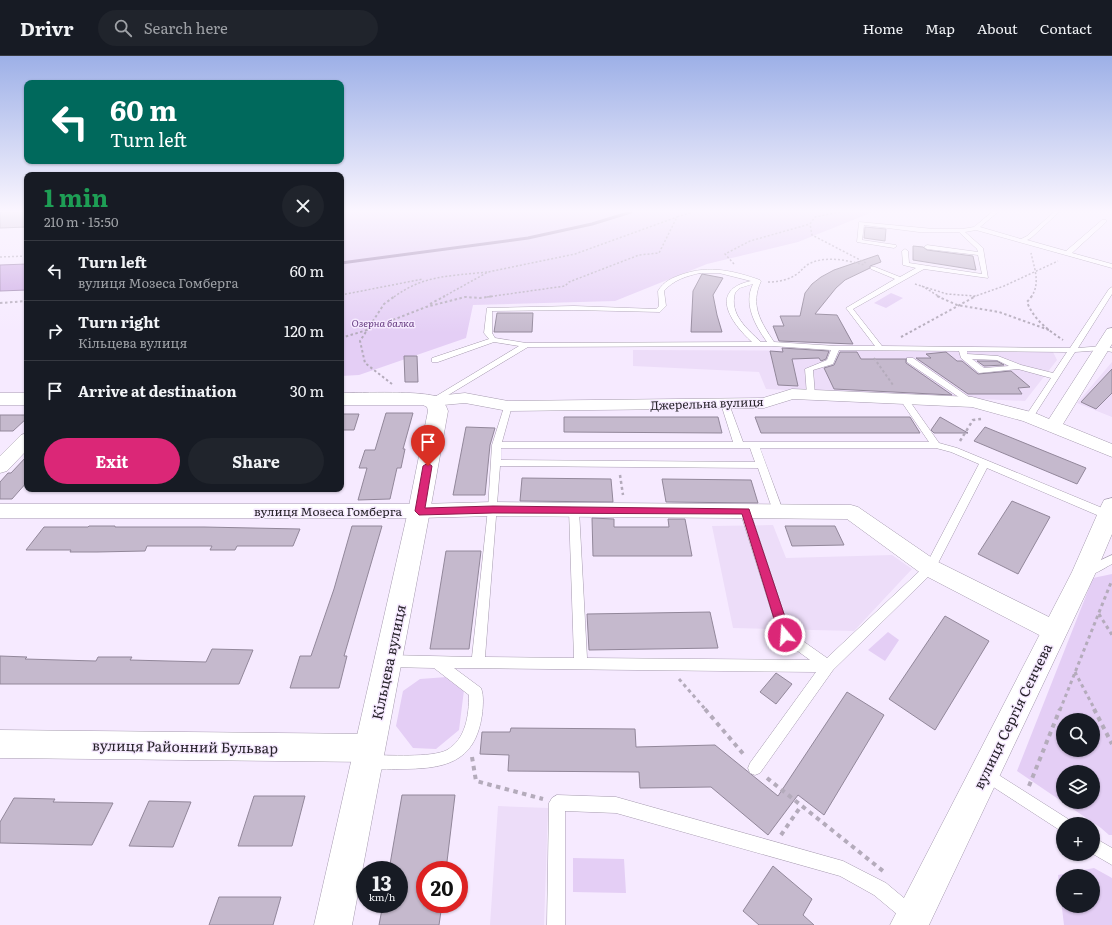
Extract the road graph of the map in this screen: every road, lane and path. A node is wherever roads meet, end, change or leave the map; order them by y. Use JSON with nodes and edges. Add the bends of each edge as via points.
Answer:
{"nodes":[{"id":1,"x":580,"y":253,"type":"edge"},
{"id":2,"x":659,"y":253,"type":"edge"},
{"id":3,"x":728,"y":253,"type":"edge"},
{"id":4,"x":846,"y":253,"type":"edge"},
{"id":5,"x":905,"y":253,"type":"edge"},
{"id":6,"x":952,"y":253,"type":"edge"},
{"id":7,"x":1031,"y":253,"type":"edge"},
{"id":8,"x":1062,"y":253,"type":"edge"},
{"id":9,"x":982,"y":254,"type":"joint"},
{"id":10,"x":1067,"y":254,"type":"junction"},
{"id":11,"x":24,"y":256,"type":"edge"},
{"id":12,"x":0,"y":257,"type":"edge"},
{"id":13,"x":1112,"y":266,"type":"edge"},
{"id":14,"x":923,"y":267,"type":"junction"},
{"id":15,"x":873,"y":268,"type":"junction"},
{"id":16,"x":1036,"y":271,"type":"junction"},
{"id":17,"x":488,"y":272,"type":"junction"},
{"id":18,"x":733,"y":273,"type":"junction"},
{"id":19,"x":431,"y":278,"type":"junction"},
{"id":20,"x":899,"y":280,"type":"junction"},
{"id":21,"x":758,"y":281,"type":"junction"},
{"id":22,"x":922,"y":286,"type":"junction"},
{"id":23,"x":1112,"y":289,"type":"edge"},
{"id":24,"x":344,"y":294,"type":"edge"},
{"id":25,"x":977,"y":296,"type":"junction"},
{"id":26,"x":24,"y":301,"type":"edge"},
{"id":27,"x":0,"y":303,"type":"edge"},
{"id":28,"x":958,"y":305,"type":"junction"},
{"id":29,"x":426,"y":307,"type":"junction"},
{"id":30,"x":367,"y":330,"type":"junction"},
{"id":31,"x":1049,"y":330,"type":"junction"},
{"id":32,"x":1112,"y":332,"type":"edge"},
{"id":33,"x":344,"y":337,"type":"edge"},
{"id":34,"x":493,"y":340,"type":"junction"},
{"id":35,"x":759,"y":344,"type":"junction"},
{"id":36,"x":772,"y":344,"type":"junction"},
{"id":37,"x":526,"y":345,"type":"junction"},
{"id":38,"x":836,"y":348,"type":"junction"},
{"id":39,"x":866,"y":348,"type":"junction"},
{"id":40,"x":880,"y":348,"type":"junction"},
{"id":41,"x":1107,"y":349,"type":"edge"},
{"id":42,"x":1072,"y":350,"type":"junction"},
{"id":43,"x":963,"y":353,"type":"junction"},
{"id":44,"x":435,"y":360,"type":"dead end"},
{"id":45,"x":910,"y":360,"type":"dead end"},
{"id":46,"x":1018,"y":367,"type":"junction"},
{"id":47,"x":1054,"y":376,"type":"junction"},
{"id":48,"x":811,"y":395,"type":"junction"},
{"id":49,"x":410,"y":398,"type":"junction"},
{"id":50,"x":903,"y":398,"type":"junction"},
{"id":51,"x":0,"y":399,"type":"edge"},
{"id":52,"x":24,"y":399,"type":"edge"},
{"id":53,"x":344,"y":399,"type":"edge"},
{"id":54,"x":432,"y":401,"type":"junction"},
{"id":55,"x":972,"y":402,"type":"junction"},
{"id":56,"x":725,"y":404,"type":"junction"},
{"id":57,"x":508,"y":406,"type":"junction"},
{"id":58,"x":1029,"y":417,"type":"junction"},
{"id":59,"x":981,"y":419,"type":"dead end"},
{"id":60,"x":1053,"y":426,"type":"junction"},
{"id":61,"x":24,"y":442,"type":"edge"},
{"id":62,"x":497,"y":445,"type":"junction"},
{"id":63,"x":739,"y":445,"type":"junction"},
{"id":64,"x":754,"y":445,"type":"junction"},
{"id":65,"x":936,"y":445,"type":"junction"},
{"id":66,"x":954,"y":450,"type":"junction"},
{"id":67,"x":1112,"y":452,"type":"edge"},
{"id":68,"x":496,"y":463,"type":"junction"},
{"id":69,"x":985,"y":463,"type":"junction"},
{"id":70,"x":619,"y":464,"type":"junction"},
{"id":71,"x":762,"y":465,"type":"junction"},
{"id":72,"x":0,"y":467,"type":"edge"},
{"id":73,"x":493,"y":509,"type":"junction"},
{"id":74,"x":574,"y":510,"type":"junction"},
{"id":75,"x":624,"y":510,"type":"junction"},
{"id":76,"x":1110,"y":510,"type":"edge"},
{"id":77,"x":0,"y":511,"type":"edge"},
{"id":78,"x":419,"y":511,"type":"junction"},
{"id":79,"x":746,"y":511,"type":"junction"},
{"id":80,"x":778,"y":511,"type":"junction"},
{"id":81,"x":1112,"y":559,"type":"edge"},
{"id":82,"x":930,"y":568,"type":"junction"},
{"id":83,"x":1084,"y":572,"type":"junction"},
{"id":84,"x":1112,"y":580,"type":"edge"},
{"id":85,"x":1099,"y":614,"type":"junction"},
{"id":86,"x":1054,"y":631,"type":"junction"},
{"id":87,"x":1112,"y":635,"type":"edge"},
{"id":88,"x":388,"y":661,"type":"junction"},
{"id":89,"x":436,"y":662,"type":"junction"},
{"id":90,"x":478,"y":663,"type":"junction"},
{"id":91,"x":581,"y":663,"type":"junction"},
{"id":92,"x":666,"y":664,"type":"junction"},
{"id":93,"x":828,"y":666,"type":"junction"},
{"id":94,"x":1075,"y":672,"type":"junction"},
{"id":95,"x":468,"y":739,"type":"junction"},
{"id":96,"x":0,"y":744,"type":"edge"},
{"id":97,"x":1112,"y":744,"type":"edge"},
{"id":98,"x":369,"y":755,"type":"junction"},
{"id":99,"x":755,"y":768,"type":"junction"},
{"id":100,"x":984,"y":773,"type":"junction"},
{"id":101,"x":1024,"y":798,"type":"junction"},
{"id":102,"x":557,"y":803,"type":"junction"},
{"id":103,"x":801,"y":806,"type":"junction"},
{"id":104,"x":1056,"y":819,"type":"edge"},
{"id":105,"x":772,"y":849,"type":"junction"},
{"id":106,"x":1100,"y":849,"type":"edge"},
{"id":107,"x":1112,"y":857,"type":"edge"},
{"id":108,"x":888,"y":874,"type":"dead end"},
{"id":109,"x":911,"y":921,"type":"edge"},
{"id":110,"x":333,"y":925,"type":"edge"},
{"id":111,"x":556,"y":925,"type":"edge"}],
"edges":[{"from":1,"to":17,"type":"path"},
{"from":2,"to":29,"type":"path","via":[[639,255],[569,282],[565,286],[480,298],[465,297]]},
{"from":3,"to":18,"type":"path","via":[[725,254],[733,261],[736,271]]},
{"from":4,"to":15,"type":"path"},
{"from":5,"to":14,"type":"lane","via":[[906,265]]},
{"from":6,"to":9,"type":"lane"},
{"from":7,"to":16,"type":"path"},
{"from":8,"to":10,"type":"lane"},
{"from":9,"to":14,"type":"lane","via":[[986,276]]},
{"from":10,"to":13,"type":"lane"},
{"from":10,"to":16,"type":"path","via":[[1064,259]]},
{"from":11,"to":12,"type":"path"},
{"from":14,"to":20,"type":"lane"},
{"from":15,"to":20,"type":"lane"},
{"from":15,"to":21,"type":"path","via":[[853,262],[818,261],[784,280]]},
{"from":16,"to":25,"type":"path"},
{"from":16,"to":31,"type":"path","via":[[1036,287],[1028,302],[1032,314]]},
{"from":17,"to":19,"type":"path"},
{"from":17,"to":29,"type":"path"},
{"from":18,"to":21,"type":"lane"},
{"from":18,"to":34,"type":"lane","via":[[704,270],[665,284],[661,291],[663,306],[658,311],[544,307],[489,309],[488,333]]},
{"from":19,"to":24,"type":"path"},
{"from":19,"to":30,"type":"path","via":[[408,286],[384,304]]},
{"from":20,"to":22,"type":"path"},
{"from":20,"to":40,"type":"lane","via":[[849,308]]},
{"from":21,"to":35,"type":"lane","via":[[738,286],[732,291],[730,300],[731,312],[739,326]]},
{"from":21,"to":36,"type":"lane","via":[[753,292],[754,312]]},
{"from":22,"to":25,"type":"path","via":[[947,294]]},
{"from":22,"to":28,"type":"path"},
{"from":23,"to":42,"type":"lane"},
{"from":25,"to":28,"type":"path"},
{"from":26,"to":27,"type":"path"},
{"from":28,"to":31,"type":"path","via":[[999,312]]},
{"from":28,"to":40,"type":"path"},
{"from":29,"to":30,"type":"path"},
{"from":30,"to":33,"type":"path"},
{"from":30,"to":49,"type":"path","via":[[360,341],[365,363]]},
{"from":31,"to":42,"type":"path","via":[[1064,340]]},
{"from":32,"to":41,"type":"street"},
{"from":34,"to":37,"type":"lane"},
{"from":34,"to":44,"type":"lane"},
{"from":35,"to":36,"type":"lane"},
{"from":35,"to":37,"type":"lane"},
{"from":36,"to":38,"type":"lane"},
{"from":37,"to":54,"type":"lane"},
{"from":38,"to":39,"type":"lane"},
{"from":38,"to":48,"type":"lane","via":[[830,362],[809,369]]},
{"from":39,"to":40,"type":"lane"},
{"from":39,"to":50,"type":"path"},
{"from":40,"to":43,"type":"lane"},
{"from":41,"to":42,"type":"lane"},
{"from":41,"to":60,"type":"street"},
{"from":42,"to":43,"type":"lane"},
{"from":42,"to":47,"type":"lane"},
{"from":43,"to":46,"type":"lane","via":[[998,358]]},
{"from":43,"to":46,"type":"lane","via":[[982,371]]},
{"from":45,"to":55,"type":"lane"},
{"from":46,"to":47,"type":"lane"},
{"from":47,"to":58,"type":"lane"},
{"from":48,"to":50,"type":"street","name":"Джерельна вулиця"},
{"from":48,"to":56,"type":"street","name":"Джерельна вулиця","via":[[792,394],[764,402]]},
{"from":49,"to":53,"type":"main road","name":"Джерельна вулиця"},
{"from":49,"to":54,"type":"main road","name":"Джерельна вулиця"},
{"from":50,"to":55,"type":"street","name":"Джерельна вулиця"},
{"from":50,"to":65,"type":"lane"},
{"from":51,"to":52,"type":"main road"},
{"from":54,"to":57,"type":"street","name":"Джерельна вулиця","via":[[465,398]]},
{"from":54,"to":78,"type":"main road","name":"Кільцева вулиця","via":[[437,405],[438,411]]},
{"from":55,"to":58,"type":"street","name":"Джерельна вулиця"},
{"from":56,"to":57,"type":"street","name":"Джерельна вулиця"},
{"from":56,"to":63,"type":"lane"},
{"from":57,"to":62,"type":"lane"},
{"from":58,"to":60,"type":"street","name":"Джерельна вулиця"},
{"from":59,"to":66,"type":"path","via":[[974,420]]},
{"from":60,"to":67,"type":"street","name":"Джерельна вулиця"},
{"from":61,"to":72,"type":"street"},
{"from":62,"to":63,"type":"lane"},
{"from":62,"to":68,"type":"lane"},
{"from":63,"to":64,"type":"lane"},
{"from":64,"to":65,"type":"lane"},
{"from":64,"to":71,"type":"lane"},
{"from":65,"to":66,"type":"lane"},
{"from":66,"to":69,"type":"lane"},
{"from":68,"to":70,"type":"lane"},
{"from":68,"to":73,"type":"lane"},
{"from":69,"to":76,"type":"lane"},
{"from":69,"to":82,"type":"lane"},
{"from":70,"to":71,"type":"lane"},
{"from":70,"to":75,"type":"path"},
{"from":71,"to":80,"type":"lane"},
{"from":73,"to":74,"type":"street","name":"вулиця Мозеса Гомберга"},
{"from":73,"to":78,"type":"street","name":"вулиця Мозеса Гомберга"},
{"from":73,"to":90,"type":"lane"},
{"from":74,"to":75,"type":"street","name":"вулиця Мозеса Гомберга"},
{"from":74,"to":91,"type":"lane"},
{"from":75,"to":79,"type":"street","name":"вулиця Мозеса Гомберга"},
{"from":76,"to":83,"type":"main road","name":"вулиця Сергія Сєнчева"},
{"from":77,"to":78,"type":"street","name":"вулиця Мозеса Гомберга"},
{"from":78,"to":88,"type":"main road","name":"Кільцева вулиця"},
{"from":79,"to":80,"type":"street","name":"вулиця Мозеса Гомберга"},
{"from":79,"to":93,"type":"lane","via":[[785,635]]},
{"from":80,"to":82,"type":"street","name":"вулиця Мозеса Гомберга","via":[[851,512]]},
{"from":81,"to":83,"type":"lane"},
{"from":82,"to":86,"type":"street","name":"вулиця Мозеса Гомберга"},
{"from":82,"to":93,"type":"lane"},
{"from":83,"to":86,"type":"main road","name":"вулиця Сергія Сєнчева"},
{"from":84,"to":85,"type":"path"},
{"from":85,"to":87,"type":"path"},
{"from":85,"to":94,"type":"path"},
{"from":86,"to":100,"type":"main road","name":"вулиця Сергія Сєнчева"},
{"from":88,"to":89,"type":"lane"},
{"from":88,"to":98,"type":"main road","name":"Кільцева вулиця"},
{"from":89,"to":90,"type":"lane"},
{"from":89,"to":95,"type":"lane","via":[[476,692],[477,710]]},
{"from":90,"to":91,"type":"lane"},
{"from":91,"to":92,"type":"lane"},
{"from":92,"to":93,"type":"lane"},
{"from":92,"to":99,"type":"path"},
{"from":93,"to":99,"type":"lane"},
{"from":94,"to":97,"type":"path"},
{"from":94,"to":101,"type":"path"},
{"from":95,"to":98,"type":"lane","via":[[451,756],[422,762]]},
{"from":95,"to":102,"type":"path","via":[[476,781]]},
{"from":96,"to":98,"type":"street","name":"вулиця Районний Бульвар"},
{"from":98,"to":110,"type":"main road","name":"Кільцева вулиця"},
{"from":99,"to":103,"type":"path"},
{"from":100,"to":101,"type":"lane"},
{"from":100,"to":109,"type":"main road","name":"вулиця Сергія Сєнчева"},
{"from":101,"to":104,"type":"lane"},
{"from":102,"to":105,"type":"lane","via":[[616,805]]},
{"from":102,"to":111,"type":"lane"},
{"from":103,"to":105,"type":"path"},
{"from":103,"to":108,"type":"path"},
{"from":105,"to":109,"type":"lane","via":[[843,869],[880,889]]},
{"from":106,"to":107,"type":"lane"}]}
